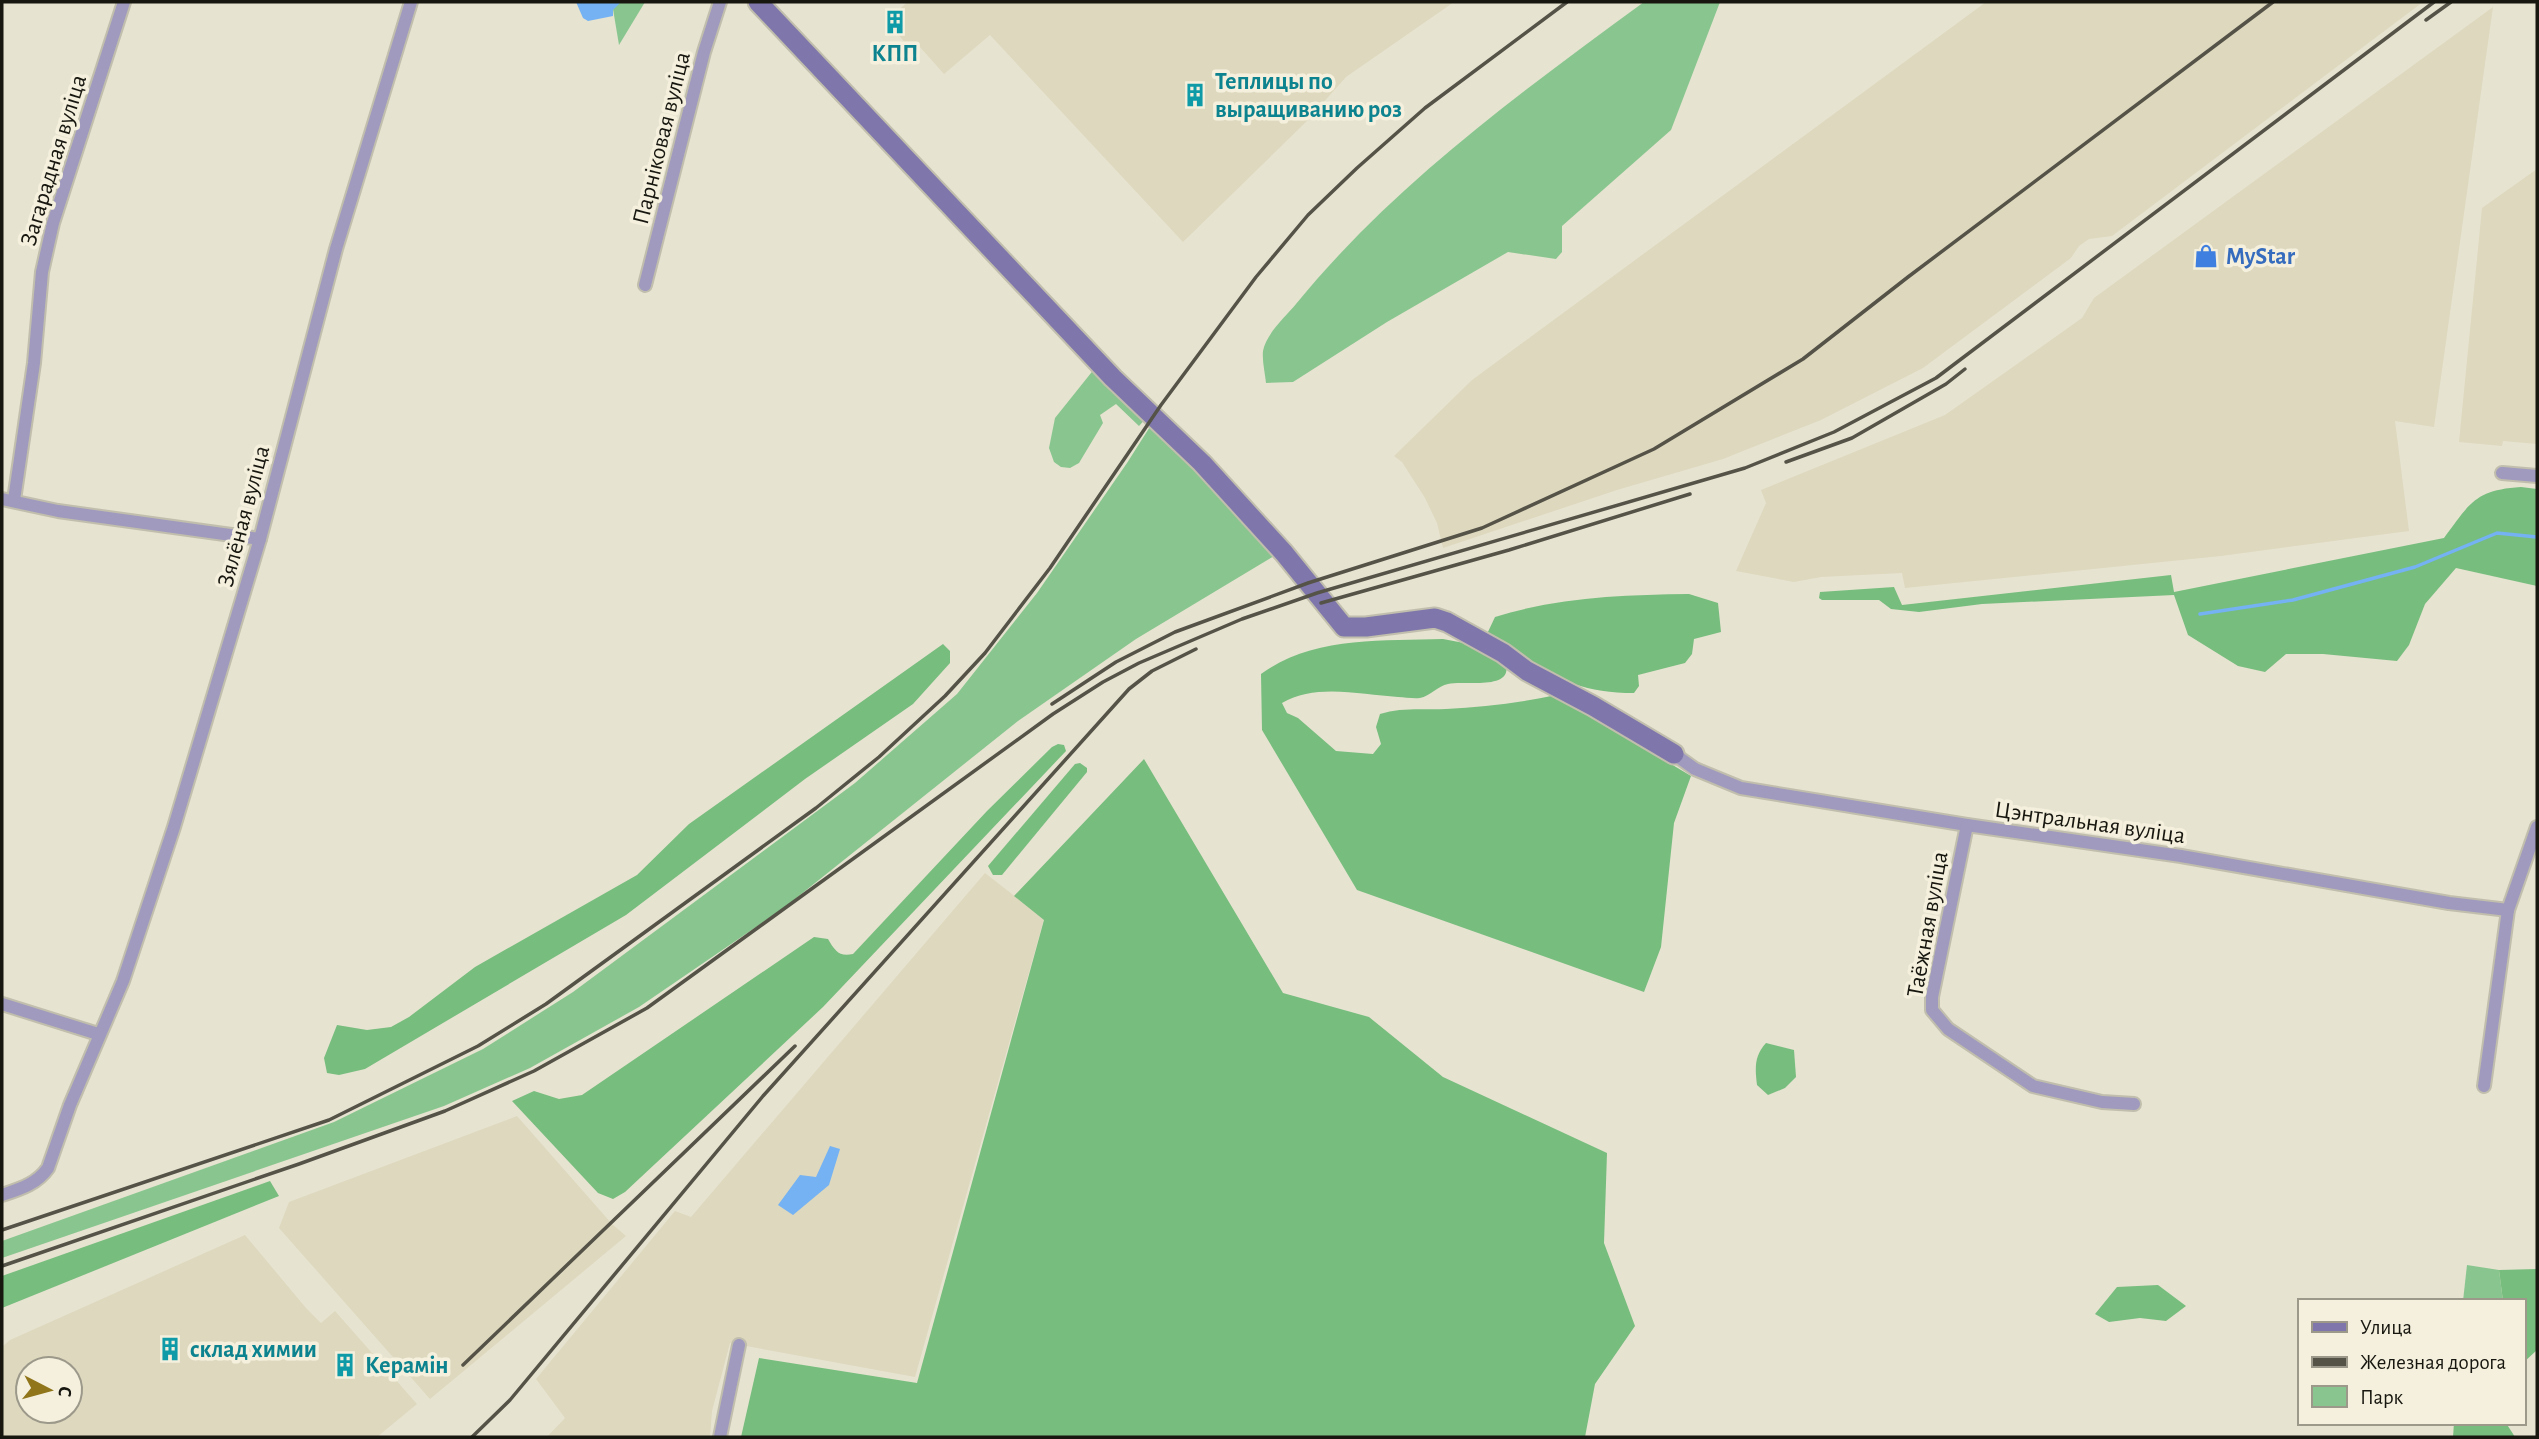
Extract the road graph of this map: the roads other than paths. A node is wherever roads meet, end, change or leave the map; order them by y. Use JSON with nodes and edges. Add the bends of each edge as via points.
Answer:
{"nodes":[{"id":1,"x":411,"y":2,"type":"edge"},
{"id":2,"x":720,"y":2,"type":"edge"},
{"id":3,"x":758,"y":2,"type":"edge"},
{"id":4,"x":119,"y":3,"type":"edge"},
{"id":5,"x":645,"y":285,"type":"dead end"},
{"id":6,"x":2502,"y":473,"type":"dead end"},
{"id":7,"x":2537,"y":476,"type":"edge"},
{"id":8,"x":8,"y":499,"type":"edge"},
{"id":9,"x":260,"y":539,"type":"junction"},
{"id":10,"x":1674,"y":754,"type":"joint"},
{"id":11,"x":1966,"y":825,"type":"junction"},
{"id":12,"x":2537,"y":827,"type":"edge"},
{"id":13,"x":2508,"y":910,"type":"junction"},
{"id":14,"x":2,"y":1004,"type":"edge"},
{"id":15,"x":98,"y":1034,"type":"junction"},
{"id":16,"x":2484,"y":1086,"type":"dead end"},
{"id":17,"x":2134,"y":1104,"type":"dead end"},
{"id":18,"x":2,"y":1195,"type":"edge"},
{"id":19,"x":739,"y":1345,"type":"dead end"},
{"id":20,"x":720,"y":1437,"type":"edge"}],
"edges":[{"from":1,"to":9,"type":"street","name":"Зялёная вуліца","via":[[336,248]]},
{"from":2,"to":5,"type":"street","name":"Парніковая вуліца"},
{"from":3,"to":10,"type":"street","via":[[1113,378],[1210,472],[1344,627],[1435,618],[1447,622]]},
{"from":4,"to":8,"type":"street","name":"Загарадная вуліца","via":[[42,272],[34,363]]},
{"from":6,"to":7,"type":"street"},
{"from":8,"to":9,"type":"street","via":[[58,511]]},
{"from":9,"to":15,"type":"street","name":"Зялёная вуліца","via":[[174,827],[122,981]]},
{"from":10,"to":11,"type":"street","name":"Цэнтральная вуліца","via":[[1695,769],[1741,788]]},
{"from":11,"to":13,"type":"street","name":"Цэнтральная вуліца"},
{"from":11,"to":17,"type":"street","name":"Таёжная вуліца","via":[[1932,1010],[1948,1030],[2033,1086],[2102,1102]]},
{"from":12,"to":13,"type":"street"},
{"from":13,"to":16,"type":"street"},
{"from":14,"to":15,"type":"street"},
{"from":15,"to":18,"type":"street","name":"Зялёная вуліца","via":[[48,1168],[33,1183]]},
{"from":19,"to":20,"type":"street"}]}
